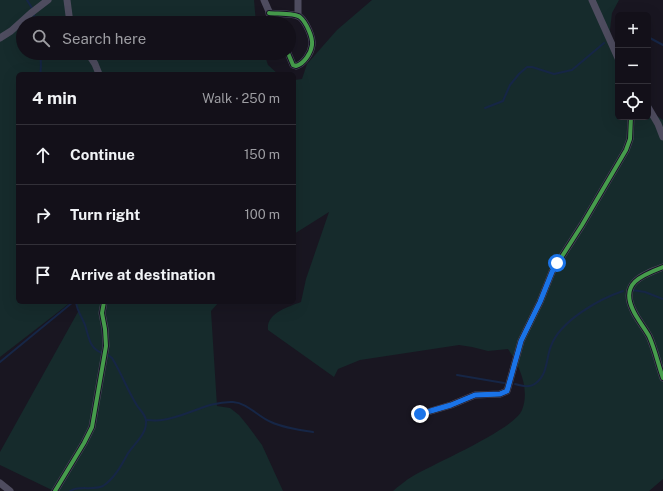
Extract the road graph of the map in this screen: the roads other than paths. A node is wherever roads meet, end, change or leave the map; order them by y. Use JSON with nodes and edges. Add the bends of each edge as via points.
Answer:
{"nodes":[{"id":1,"x":48,"y":0,"type":"edge"},
{"id":2,"x":66,"y":0,"type":"edge"},
{"id":3,"x":264,"y":0,"type":"edge"},
{"id":4,"x":298,"y":0,"type":"edge"},
{"id":5,"x":592,"y":0,"type":"edge"},
{"id":6,"x":269,"y":13,"type":"junction"},
{"id":7,"x":28,"y":16,"type":"edge"},
{"id":8,"x":69,"y":16,"type":"edge"},
{"id":9,"x":270,"y":16,"type":"edge"},
{"id":10,"x":298,"y":16,"type":"junction"},
{"id":11,"x":16,"y":26,"type":"edge"},
{"id":12,"x":0,"y":38,"type":"edge"},
{"id":13,"x":615,"y":51,"type":"edge"},
{"id":14,"x":92,"y":60,"type":"edge"},
{"id":15,"x":291,"y":60,"type":"edge"},
{"id":16,"x":98,"y":72,"type":"edge"},
{"id":17,"x":651,"y":111,"type":"edge"},
{"id":18,"x":631,"y":120,"type":"edge"},
{"id":19,"x":663,"y":137,"type":"edge"},
{"id":20,"x":663,"y":267,"type":"edge"},
{"id":21,"x":104,"y":304,"type":"edge"},
{"id":22,"x":663,"y":378,"type":"edge"},
{"id":23,"x":420,"y":414,"type":"dead end"},
{"id":24,"x":0,"y":483,"type":"edge"},
{"id":25,"x":10,"y":491,"type":"edge"},
{"id":26,"x":55,"y":491,"type":"edge"}],
"edges":[{"from":1,"to":7,"type":"street"},
{"from":2,"to":8,"type":"street"},
{"from":3,"to":6,"type":"street"},
{"from":4,"to":10,"type":"street"},
{"from":5,"to":13,"type":"street"},
{"from":6,"to":9,"type":"street"},
{"from":6,"to":10,"type":"street"},
{"from":10,"to":15,"type":"street","via":[[310,33],[312,47],[298,66],[293,65]]},
{"from":11,"to":12,"type":"street"},
{"from":14,"to":16,"type":"street"},
{"from":17,"to":19,"type":"street"},
{"from":18,"to":23,"type":"street","via":[[626,150],[552,272],[521,341],[507,391],[500,394],[475,395]]},
{"from":20,"to":22,"type":"street","via":[[636,280],[629,295],[633,310],[652,343]]},
{"from":21,"to":26,"type":"street","via":[[102,314],[106,346],[92,427]]},
{"from":24,"to":25,"type":"street"}]}
